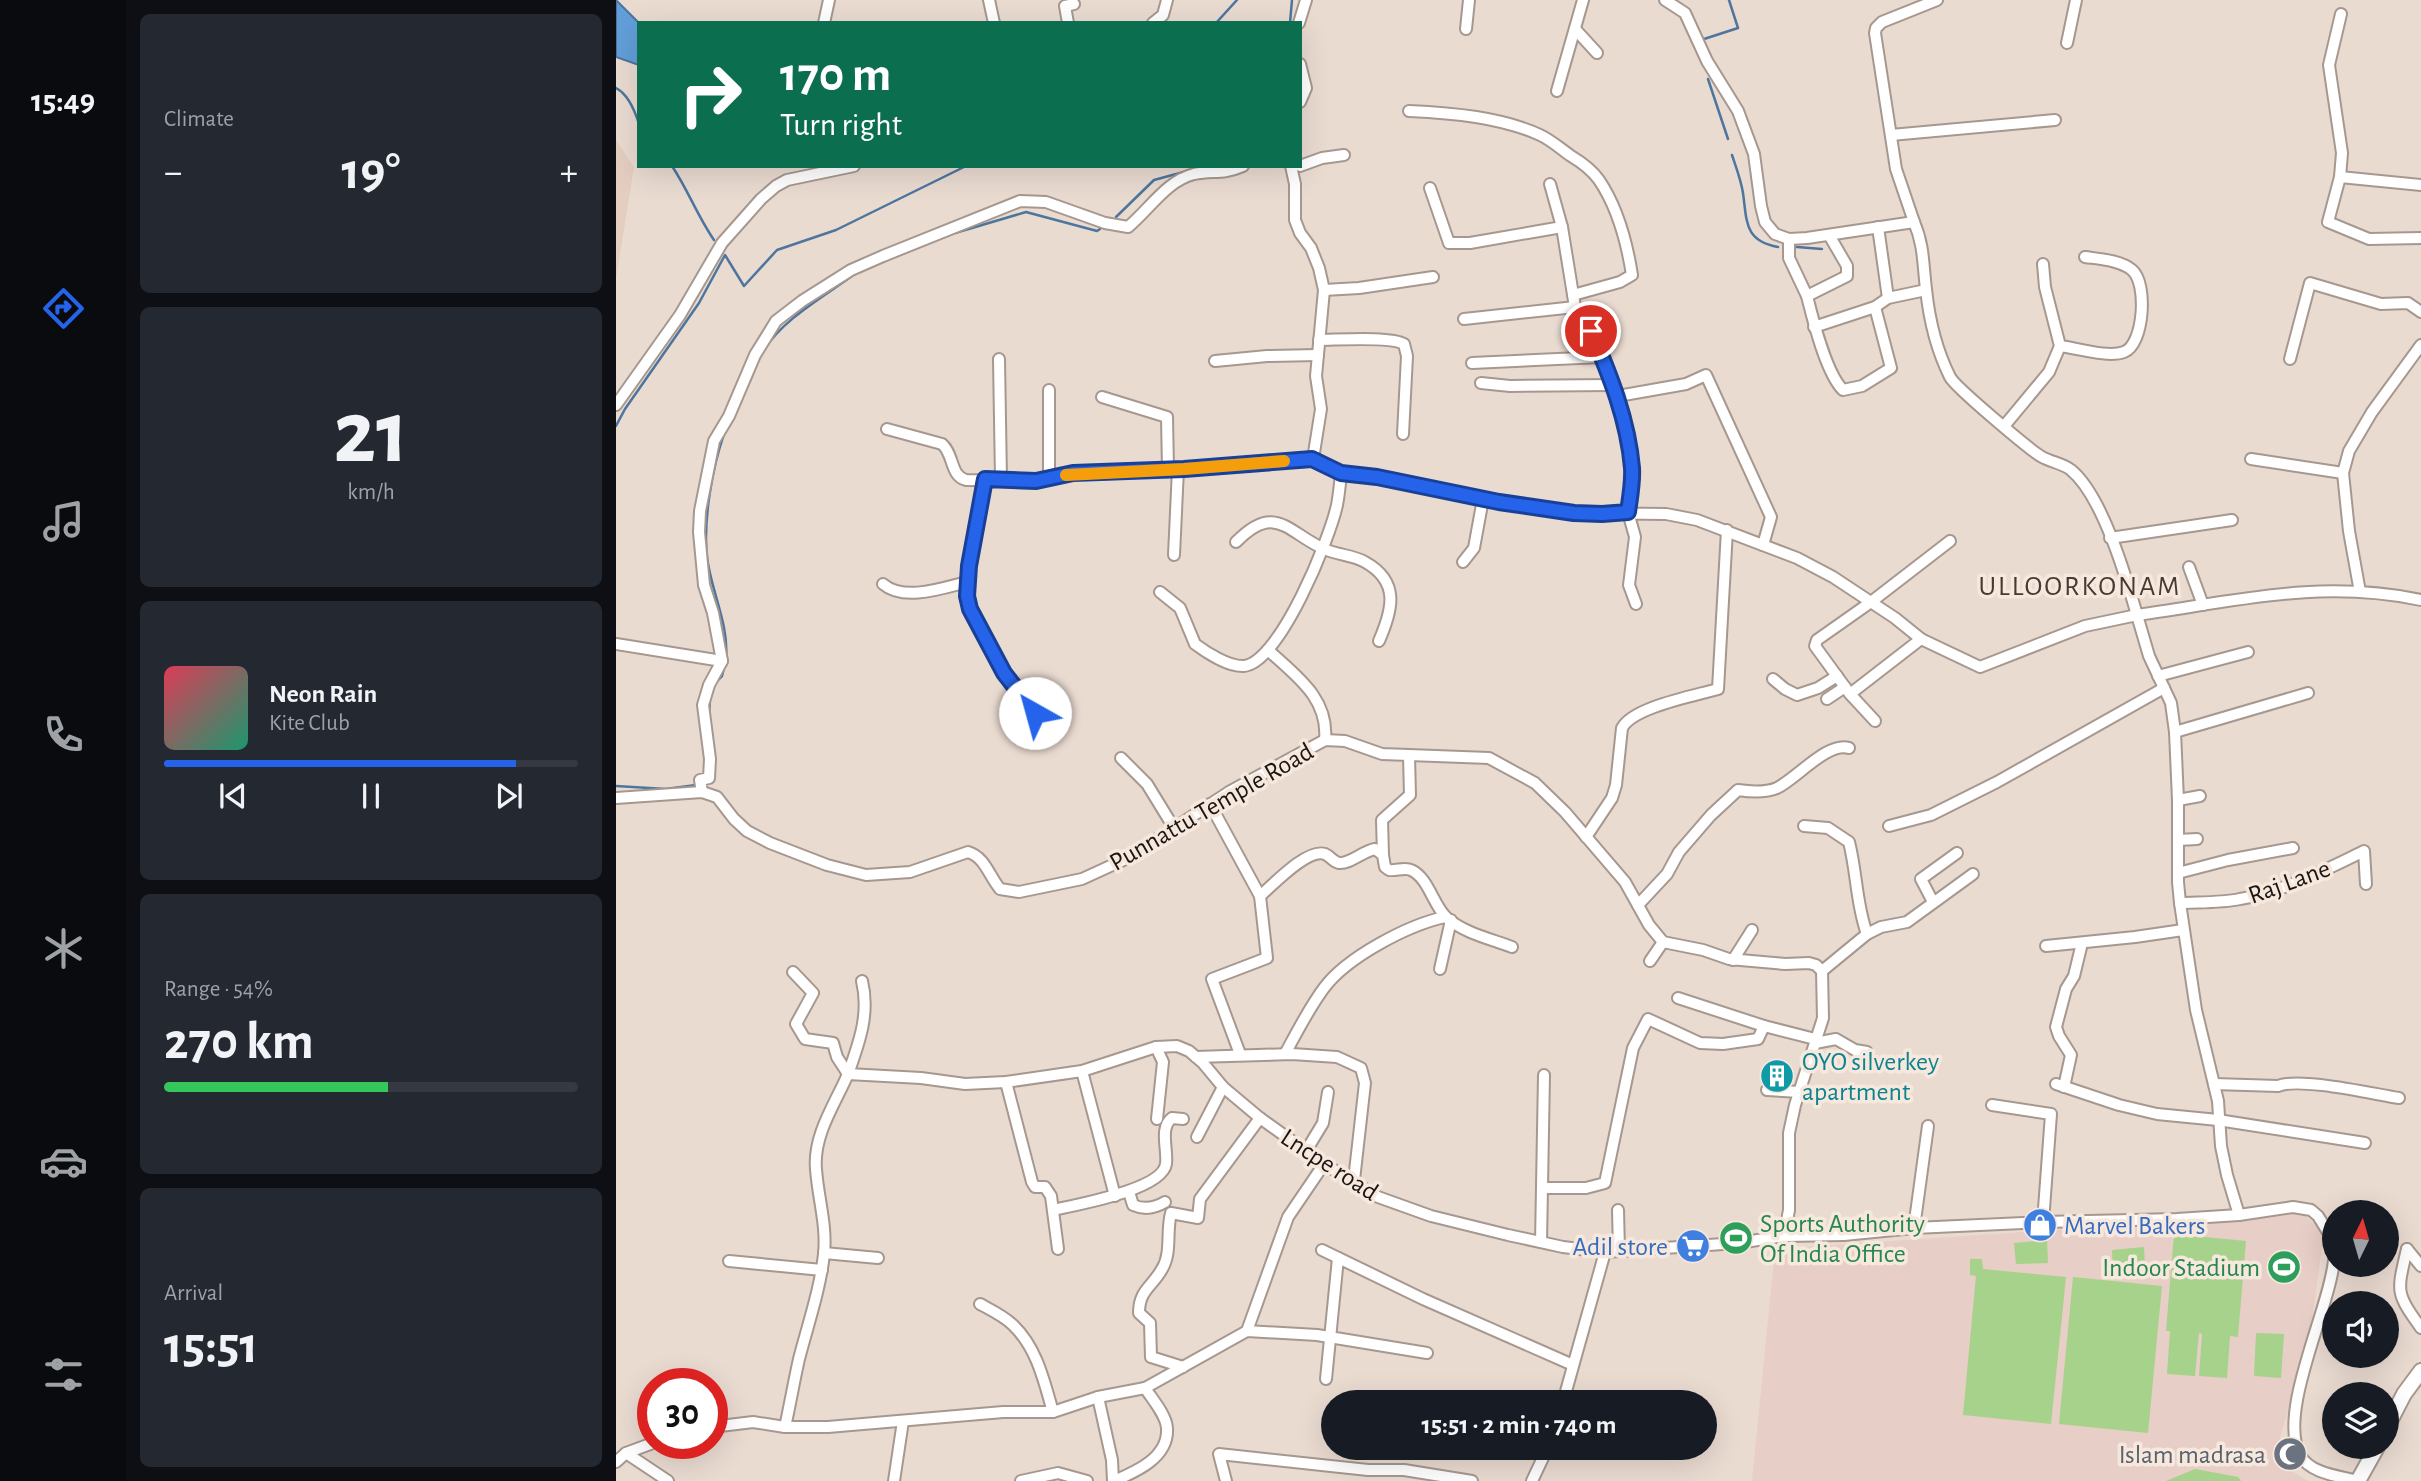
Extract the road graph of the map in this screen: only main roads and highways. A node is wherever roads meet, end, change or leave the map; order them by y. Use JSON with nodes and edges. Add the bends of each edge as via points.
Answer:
{"nodes":[{"id":1,"x":2421,"y":1371,"type":"edge"},
{"id":2,"x":2399,"y":1404,"type":"edge"},
{"id":3,"x":2370,"y":1459,"type":"edge"},
{"id":4,"x":2358,"y":1481,"type":"edge"}],
"edges":[{"from":1,"to":2,"type":"main road"},
{"from":3,"to":4,"type":"main road"}]}
